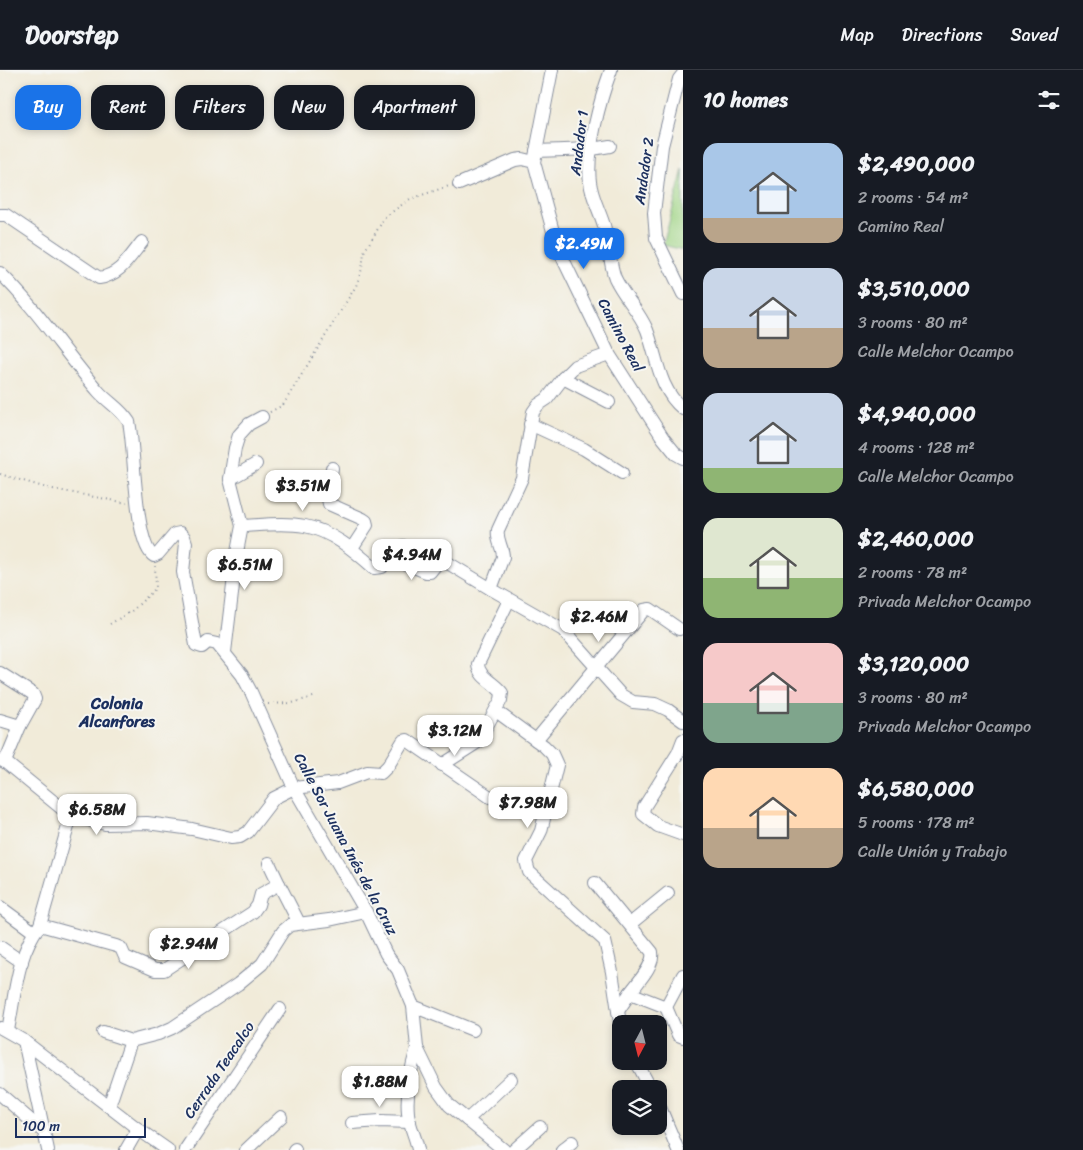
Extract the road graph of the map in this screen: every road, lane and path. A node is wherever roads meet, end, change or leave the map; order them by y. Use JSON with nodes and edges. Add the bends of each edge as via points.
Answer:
{"nodes":[{"id":1,"x":552,"y":70,"type":"edge"},
{"id":2,"x":611,"y":70,"type":"edge"},
{"id":3,"x":683,"y":74,"type":"edge"},
{"id":4,"x":677,"y":109,"type":"edge"},
{"id":5,"x":610,"y":146,"type":"dead end"},
{"id":6,"x":592,"y":149,"type":"junction"},
{"id":7,"x":535,"y":157,"type":"junction"},
{"id":8,"x":459,"y":184,"type":"joint"},
{"id":9,"x":0,"y":215,"type":"edge"},
{"id":10,"x":142,"y":242,"type":"dead end"},
{"id":11,"x":0,"y":273,"type":"edge"},
{"id":12,"x":683,"y":294,"type":"edge"},
{"id":13,"x":609,"y":354,"type":"junction"},
{"id":14,"x":563,"y":378,"type":"junction"},
{"id":15,"x":609,"y":402,"type":"dead end"},
{"id":16,"x":683,"y":409,"type":"edge"},
{"id":17,"x":262,"y":417,"type":"joint"},
{"id":18,"x":530,"y":424,"type":"junction"},
{"id":19,"x":683,"y":458,"type":"edge"},
{"id":20,"x":256,"y":464,"type":"dead end"},
{"id":21,"x":332,"y":468,"type":"dead end"},
{"id":22,"x":622,"y":473,"type":"dead end"},
{"id":23,"x":0,"y":474,"type":"edge"},
{"id":24,"x":230,"y":479,"type":"junction"},
{"id":25,"x":137,"y":504,"type":"junction"},
{"id":26,"x":242,"y":526,"type":"junction"},
{"id":27,"x":403,"y":546,"type":"dead end"},
{"id":28,"x":352,"y":548,"type":"junction"},
{"id":29,"x":154,"y":556,"type":"junction"},
{"id":30,"x":395,"y":559,"type":"junction"},
{"id":31,"x":491,"y":589,"type":"junction"},
{"id":32,"x":510,"y":600,"type":"junction"},
{"id":33,"x":110,"y":624,"type":"dead end"},
{"id":34,"x":679,"y":629,"type":"dead end"},
{"id":35,"x":224,"y":652,"type":"junction"},
{"id":36,"x":596,"y":669,"type":"junction"},
{"id":37,"x":2,"y":675,"type":"edge"},
{"id":38,"x":317,"y":696,"type":"dead end"},
{"id":39,"x":257,"y":705,"type":"junction"},
{"id":40,"x":496,"y":711,"type":"junction"},
{"id":41,"x":0,"y":720,"type":"edge"},
{"id":42,"x":683,"y":721,"type":"edge"},
{"id":43,"x":20,"y":726,"type":"junction"},
{"id":44,"x":536,"y":740,"type":"junction"},
{"id":45,"x":683,"y":740,"type":"edge"},
{"id":46,"x":2,"y":761,"type":"edge"},
{"id":47,"x":442,"y":765,"type":"junction"},
{"id":48,"x":294,"y":788,"type":"junction"},
{"id":49,"x":490,"y":797,"type":"dead end"},
{"id":50,"x":71,"y":816,"type":"junction"},
{"id":51,"x":683,"y":835,"type":"edge"},
{"id":52,"x":269,"y":864,"type":"dead end"},
{"id":53,"x":279,"y":884,"type":"junction"},
{"id":54,"x":595,"y":884,"type":"dead end"},
{"id":55,"x":668,"y":893,"type":"dead end"},
{"id":56,"x":0,"y":907,"type":"edge"},
{"id":57,"x":366,"y":912,"type":"junction"},
{"id":58,"x":299,"y":923,"type":"junction"},
{"id":59,"x":630,"y":924,"type":"junction"},
{"id":60,"x":37,"y":928,"type":"junction"},
{"id":61,"x":0,"y":947,"type":"edge"},
{"id":62,"x":22,"y":962,"type":"junction"},
{"id":63,"x":683,"y":975,"type":"edge"},
{"id":64,"x":630,"y":993,"type":"junction"},
{"id":65,"x":413,"y":1006,"type":"junction"},
{"id":66,"x":666,"y":1007,"type":"junction"},
{"id":67,"x":280,"y":1009,"type":"dead end"},
{"id":68,"x":618,"y":1011,"type":"junction"},
{"id":69,"x":619,"y":1015,"type":"edge"},
{"id":70,"x":4,"y":1029,"type":"edge"},
{"id":71,"x":473,"y":1030,"type":"dead end"},
{"id":72,"x":103,"y":1032,"type":"dead end"},
{"id":73,"x":683,"y":1037,"type":"edge"},
{"id":74,"x":24,"y":1041,"type":"junction"},
{"id":75,"x":131,"y":1041,"type":"junction"},
{"id":76,"x":417,"y":1048,"type":"junction"},
{"id":77,"x":511,"y":1079,"type":"dead end"},
{"id":78,"x":0,"y":1094,"type":"edge"},
{"id":79,"x":109,"y":1106,"type":"junction"},
{"id":80,"x":281,"y":1117,"type":"dead end"},
{"id":81,"x":467,"y":1120,"type":"junction"},
{"id":82,"x":410,"y":1122,"type":"junction"},
{"id":83,"x":352,"y":1123,"type":"dead end"},
{"id":84,"x":667,"y":1124,"type":"edge"},
{"id":85,"x":540,"y":1127,"type":"dead end"},
{"id":86,"x":138,"y":1129,"type":"junction"},
{"id":87,"x":43,"y":1131,"type":"junction"},
{"id":88,"x":572,"y":1142,"type":"dead end"},
{"id":89,"x":48,"y":1150,"type":"edge"},
{"id":90,"x":126,"y":1150,"type":"edge"},
{"id":91,"x":168,"y":1150,"type":"edge"},
{"id":92,"x":185,"y":1150,"type":"edge"},
{"id":93,"x":246,"y":1150,"type":"edge"},
{"id":94,"x":418,"y":1150,"type":"edge"},
{"id":95,"x":504,"y":1150,"type":"edge"},
{"id":96,"x":514,"y":1150,"type":"edge"},
{"id":97,"x":562,"y":1150,"type":"edge"},
{"id":98,"x":678,"y":1150,"type":"edge"}],
"edges":[{"from":1,"to":7,"type":"street","name":"Camino Real"},
{"from":2,"to":6,"type":"street","name":"Andador 1","via":[[598,111]]},
{"from":3,"to":4,"type":"street","name":"Andador 2","via":[[679,79]]},
{"from":4,"to":12,"type":"street","name":"Andador 2","via":[[660,161],[654,213],[656,238]]},
{"from":5,"to":6,"type":"street"},
{"from":6,"to":7,"type":"street"},
{"from":6,"to":16,"type":"street","name":"Andador 1","via":[[590,181],[606,230],[615,277],[642,320],[657,368],[669,393]]},
{"from":7,"to":8,"type":"street","via":[[515,160]]},
{"from":7,"to":13,"type":"street","name":"Camino Real","via":[[554,235]]},
{"from":8,"to":17,"type":"path","via":[[410,199],[385,217],[364,252],[356,286],[283,405]]},
{"from":9,"to":10,"type":"street","via":[[6,215],[99,278],[119,270]]},
{"from":11,"to":25,"type":"street","via":[[45,323],[100,394],[124,413],[131,432]]},
{"from":13,"to":14,"type":"street","via":[[575,366]]},
{"from":13,"to":19,"type":"street","name":"Camino Real","via":[[663,438]]},
{"from":14,"to":15,"type":"street"},
{"from":14,"to":18,"type":"street","via":[[533,412]]},
{"from":17,"to":24,"type":"street","via":[[239,435]]},
{"from":18,"to":22,"type":"street","via":[[584,449]]},
{"from":18,"to":31,"type":"street","via":[[522,478],[496,537],[503,557]]},
{"from":20,"to":24,"type":"street"},
{"from":21,"to":28,"type":"street","via":[[329,504],[366,521],[367,525]]},
{"from":23,"to":25,"type":"path","via":[[47,488]]},
{"from":24,"to":26,"type":"street"},
{"from":25,"to":29,"type":"street","via":[[144,541]]},
{"from":26,"to":28,"type":"street","via":[[304,526]]},
{"from":26,"to":35,"type":"street"},
{"from":27,"to":30,"type":"street"},
{"from":28,"to":30,"type":"street","via":[[374,568],[382,567],[390,557]]},
{"from":29,"to":33,"type":"path","via":[[156,588],[133,610]]},
{"from":29,"to":35,"type":"street","via":[[174,534],[180,533],[184,537],[183,572],[196,645],[202,647],[211,641]]},
{"from":30,"to":31,"type":"street","via":[[426,572],[443,560]]},
{"from":31,"to":32,"type":"street"},
{"from":32,"to":36,"type":"street","via":[[563,630]]},
{"from":32,"to":40,"type":"street","via":[[478,664],[481,673],[502,693]]},
{"from":34,"to":36,"type":"street","via":[[650,609],[644,610]]},
{"from":35,"to":39,"type":"street","name":"Calle Sor Juana Inés de la Cruz","via":[[242,675]]},
{"from":36,"to":42,"type":"street","via":[[621,695],[633,702],[655,704]]},
{"from":36,"to":44,"type":"street"},
{"from":37,"to":43,"type":"street","via":[[33,694],[35,699]]},
{"from":38,"to":39,"type":"path"},
{"from":39,"to":48,"type":"street","name":"Calle Sor Juana Inés de la Cruz"},
{"from":40,"to":44,"type":"street"},
{"from":40,"to":47,"type":"street","via":[[478,742]]},
{"from":41,"to":43,"type":"street"},
{"from":43,"to":46,"type":"street"},
{"from":44,"to":68,"type":"street","via":[[552,754],[557,765],[541,831],[526,861],[527,867],[605,941]]},
{"from":45,"to":51,"type":"street","via":[[643,814],[658,826]]},
{"from":46,"to":50,"type":"street"},
{"from":47,"to":48,"type":"street","via":[[407,740],[402,741],[381,773],[367,772],[338,784]]},
{"from":47,"to":49,"type":"street"},
{"from":48,"to":50,"type":"street","via":[[274,798],[248,832],[240,837],[147,823],[105,824]]},
{"from":48,"to":57,"type":"street","name":"Calle Sor Juana Inés de la Cruz"},
{"from":50,"to":60,"type":"street"},
{"from":52,"to":53,"type":"street"},
{"from":53,"to":58,"type":"street"},
{"from":53,"to":60,"type":"street","via":[[261,894],[254,912],[159,971],[125,957],[121,948]]},
{"from":54,"to":59,"type":"street"},
{"from":55,"to":59,"type":"street"},
{"from":56,"to":60,"type":"street"},
{"from":57,"to":58,"type":"street"},
{"from":57,"to":65,"type":"street","name":"Calle Sor Juana Inés de la Cruz","via":[[386,954],[398,970]]},
{"from":58,"to":75,"type":"street","via":[[283,931],[262,964],[238,984],[172,1028]]},
{"from":59,"to":64,"type":"street","via":[[653,957]]},
{"from":60,"to":62,"type":"street"},
{"from":61,"to":62,"type":"street"},
{"from":62,"to":70,"type":"street"},
{"from":63,"to":66,"type":"street"},
{"from":64,"to":66,"type":"street"},
{"from":64,"to":68,"type":"street"},
{"from":65,"to":71,"type":"street"},
{"from":65,"to":76,"type":"street","name":"Calle Sor Juana Inés de la Cruz"},
{"from":66,"to":73,"type":"street","via":[[678,1035]]},
{"from":67,"to":92,"type":"street","name":"Cerrada Teacalco"},
{"from":68,"to":69,"type":"street"},
{"from":70,"to":74,"type":"street"},
{"from":72,"to":75,"type":"street"},
{"from":74,"to":79,"type":"street"},
{"from":74,"to":87,"type":"street"},
{"from":75,"to":79,"type":"street"},
{"from":76,"to":81,"type":"street","name":"Calle Sor Juana Inés de la Cruz","via":[[436,1087],[449,1105]]},
{"from":76,"to":82,"type":"street","via":[[409,1081]]},
{"from":77,"to":81,"type":"street"},
{"from":78,"to":87,"type":"street"},
{"from":79,"to":86,"type":"street"},
{"from":80,"to":93,"type":"street"},
{"from":81,"to":95,"type":"street","name":"Calle Sor Juana Inés de la Cruz"},
{"from":82,"to":83,"type":"street"},
{"from":82,"to":94,"type":"street"},
{"from":84,"to":98,"type":"street"},
{"from":85,"to":96,"type":"street"},
{"from":86,"to":90,"type":"street"},
{"from":86,"to":91,"type":"street"},
{"from":87,"to":89,"type":"street"},
{"from":88,"to":97,"type":"street"}]}
